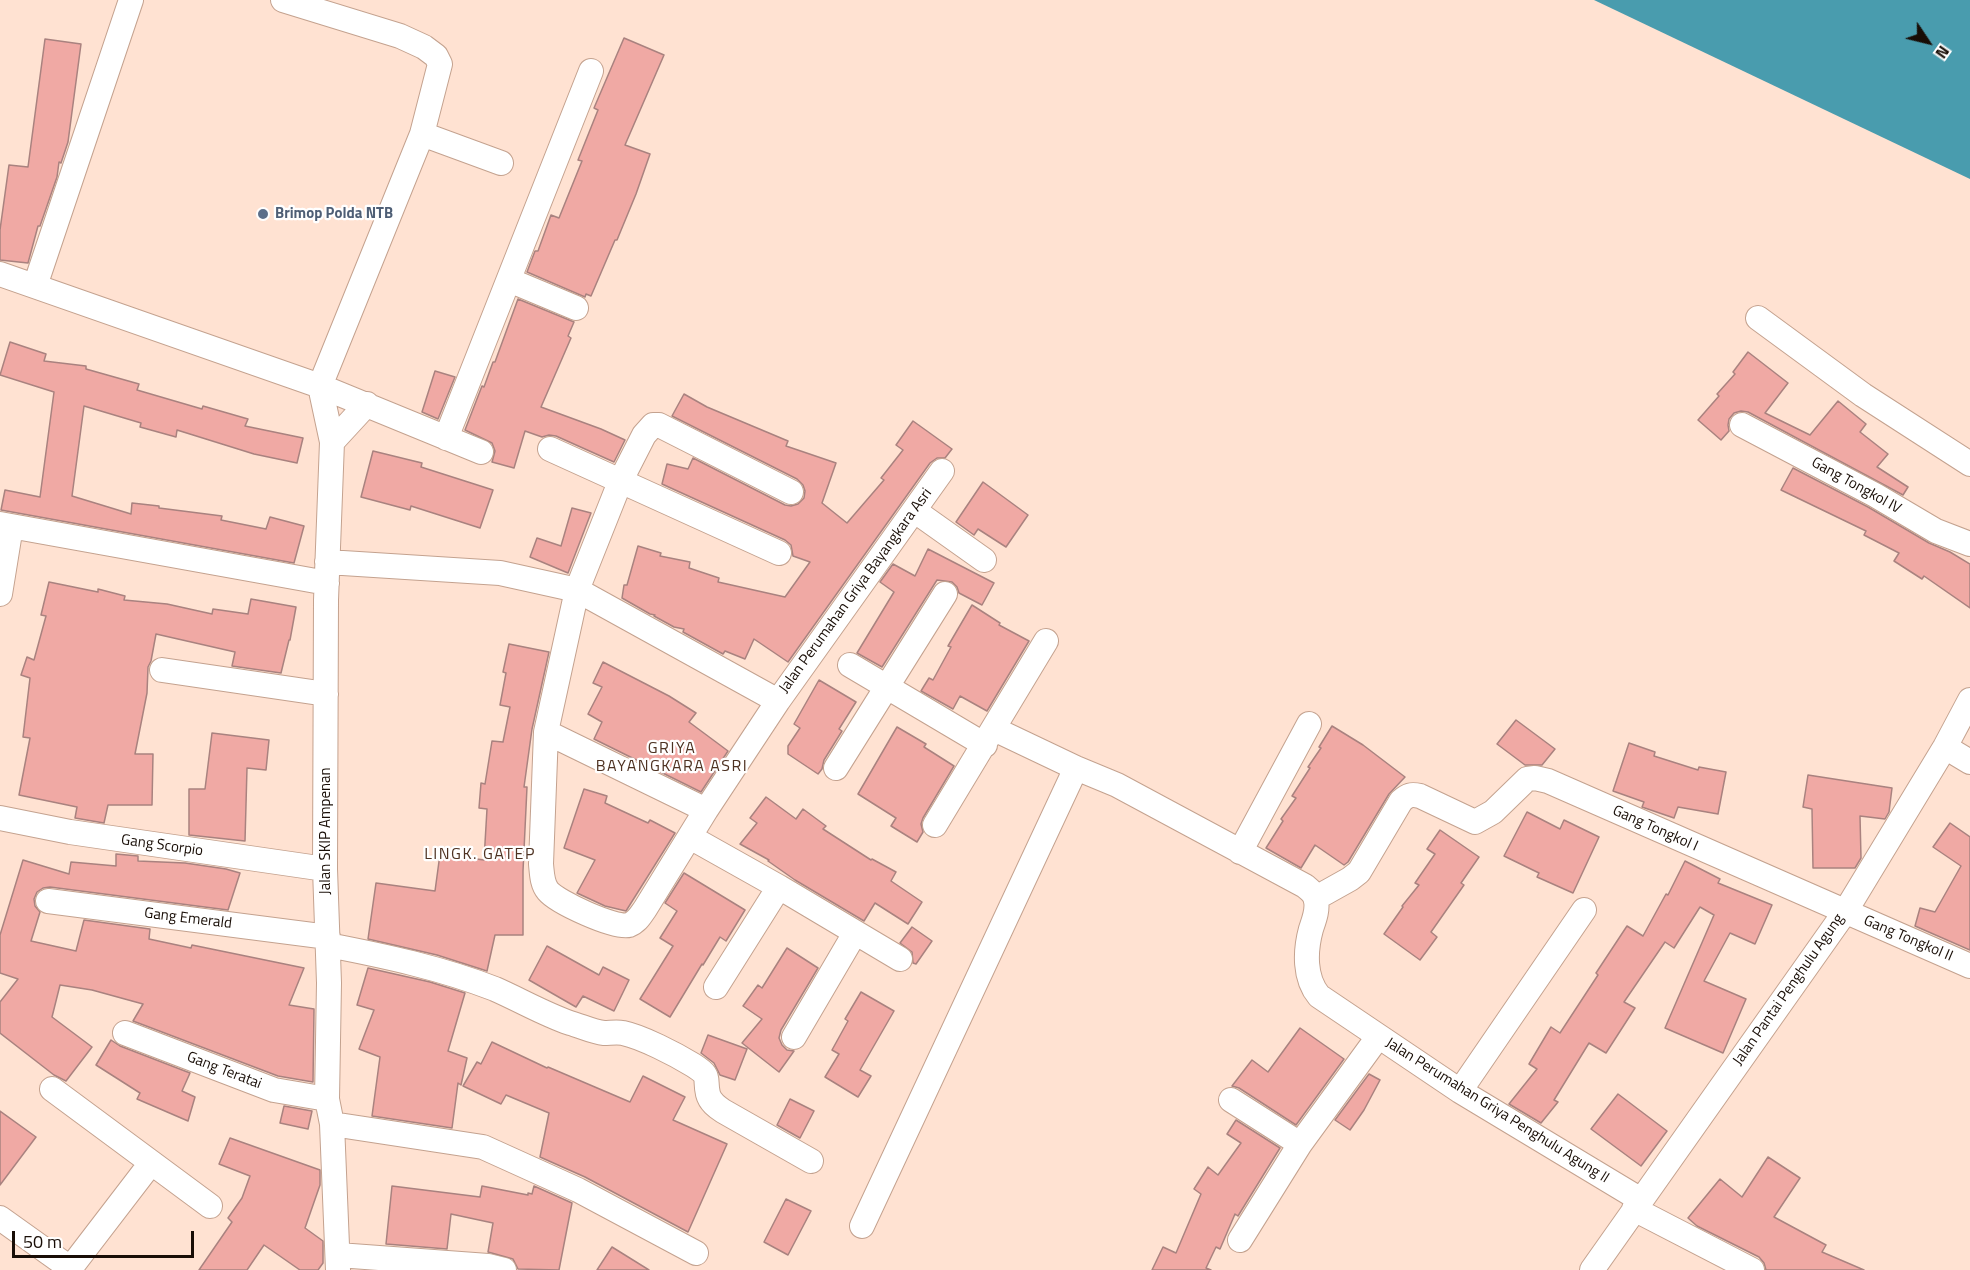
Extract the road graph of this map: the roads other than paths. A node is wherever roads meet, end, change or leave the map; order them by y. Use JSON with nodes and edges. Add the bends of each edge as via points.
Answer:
{"nodes":[{"id":1,"x":130,"y":0,"type":"edge"},
{"id":2,"x":283,"y":0,"type":"edge"},
{"id":3,"x":591,"y":71,"type":"dead end"},
{"id":4,"x":422,"y":134,"type":"junction"},
{"id":5,"x":501,"y":162,"type":"dead end"},
{"id":6,"x":0,"y":274,"type":"edge"},
{"id":7,"x":509,"y":280,"type":"junction"},
{"id":8,"x":35,"y":286,"type":"junction"},
{"id":9,"x":576,"y":309,"type":"dead end"},
{"id":10,"x":1758,"y":318,"type":"dead end"},
{"id":11,"x":320,"y":386,"type":"junction"},
{"id":12,"x":367,"y":404,"type":"junction"},
{"id":13,"x":1742,"y":425,"type":"dead end"},
{"id":14,"x":446,"y":438,"type":"junction"},
{"id":15,"x":332,"y":442,"type":"junction"},
{"id":16,"x":550,"y":449,"type":"dead end"},
{"id":17,"x":481,"y":452,"type":"dead end"},
{"id":18,"x":1970,"y":464,"type":"edge"},
{"id":19,"x":942,"y":471,"type":"dead end"},
{"id":20,"x":620,"y":482,"type":"junction"},
{"id":21,"x":791,"y":492,"type":"dead end"},
{"id":22,"x":915,"y":511,"type":"junction"},
{"id":23,"x":5,"y":525,"type":"edge"},
{"id":24,"x":1970,"y":544,"type":"edge"},
{"id":25,"x":778,"y":553,"type":"dead end"},
{"id":26,"x":984,"y":560,"type":"dead end"},
{"id":27,"x":327,"y":573,"type":"junction"},
{"id":28,"x":577,"y":590,"type":"junction"},
{"id":29,"x":0,"y":594,"type":"edge"},
{"id":30,"x":945,"y":594,"type":"dead end"},
{"id":31,"x":1046,"y":641,"type":"dead end"},
{"id":32,"x":850,"y":665,"type":"dead end"},
{"id":33,"x":162,"y":670,"type":"dead end"},
{"id":34,"x":888,"y":687,"type":"junction"},
{"id":35,"x":326,"y":694,"type":"junction"},
{"id":36,"x":1970,"y":700,"type":"edge"},
{"id":37,"x":778,"y":701,"type":"junction"},
{"id":38,"x":1309,"y":724,"type":"dead end"},
{"id":39,"x":546,"y":732,"type":"junction"},
{"id":40,"x":990,"y":737,"type":"junction"},
{"id":41,"x":1945,"y":747,"type":"junction"},
{"id":42,"x":1970,"y":762,"type":"edge"},
{"id":43,"x":836,"y":768,"type":"dead end"},
{"id":44,"x":1076,"y":768,"type":"junction"},
{"id":45,"x":706,"y":810,"type":"junction"},
{"id":46,"x":0,"y":818,"type":"edge"},
{"id":47,"x":935,"y":825,"type":"dead end"},
{"id":48,"x":690,"y":837,"type":"junction"},
{"id":49,"x":1240,"y":852,"type":"junction"},
{"id":50,"x":325,"y":869,"type":"junction"},
{"id":51,"x":779,"y":887,"type":"junction"},
{"id":52,"x":1316,"y":898,"type":"junction"},
{"id":53,"x":48,"y":901,"type":"dead end"},
{"id":54,"x":1584,"y":910,"type":"dead end"},
{"id":55,"x":1845,"y":912,"type":"junction"},
{"id":56,"x":855,"y":933,"type":"junction"},
{"id":57,"x":328,"y":941,"type":"junction"},
{"id":58,"x":900,"y":959,"type":"dead end"},
{"id":59,"x":1970,"y":966,"type":"edge"},
{"id":60,"x":716,"y":987,"type":"dead end"},
{"id":61,"x":125,"y":1033,"type":"dead end"},
{"id":62,"x":794,"y":1037,"type":"dead end"},
{"id":63,"x":1378,"y":1037,"type":"junction"},
{"id":64,"x":52,"y":1089,"type":"dead end"},
{"id":65,"x":1460,"y":1091,"type":"junction"},
{"id":66,"x":327,"y":1099,"type":"junction"},
{"id":67,"x":1231,"y":1100,"type":"dead end"},
{"id":68,"x":332,"y":1124,"type":"junction"},
{"id":69,"x":1300,"y":1144,"type":"junction"},
{"id":70,"x":812,"y":1161,"type":"dead end"},
{"id":71,"x":151,"y":1162,"type":"junction"},
{"id":72,"x":1638,"y":1205,"type":"junction"},
{"id":73,"x":210,"y":1206,"type":"dead end"},
{"id":74,"x":0,"y":1218,"type":"edge"},
{"id":75,"x":862,"y":1226,"type":"dead end"},
{"id":76,"x":1240,"y":1240,"type":"dead end"},
{"id":77,"x":696,"y":1253,"type":"dead end"},
{"id":78,"x":338,"y":1262,"type":"edge"},
{"id":79,"x":69,"y":1269,"type":"edge"},
{"id":80,"x":504,"y":1270,"type":"edge"},
{"id":81,"x":1592,"y":1270,"type":"edge"},
{"id":82,"x":1752,"y":1270,"type":"edge"}],
"edges":[{"from":1,"to":8,"type":"street"},
{"from":2,"to":4,"type":"street","via":[[400,36],[436,56],[440,64]]},
{"from":3,"to":7,"type":"street"},
{"from":4,"to":5,"type":"street"},
{"from":4,"to":11,"type":"street"},
{"from":6,"to":8,"type":"street"},
{"from":7,"to":9,"type":"street"},
{"from":7,"to":14,"type":"street"},
{"from":8,"to":11,"type":"street"},
{"from":10,"to":18,"type":"street","via":[[1863,395]]},
{"from":11,"to":12,"type":"street"},
{"from":11,"to":15,"type":"street","name":"Jalan SKIP Ampenan"},
{"from":12,"to":14,"type":"street"},
{"from":12,"to":15,"type":"street"},
{"from":13,"to":24,"type":"street","name":"Gang Tongkol IV","via":[[1936,531]]},
{"from":14,"to":17,"type":"street"},
{"from":15,"to":27,"type":"street","name":"Jalan SKIP Ampenan"},
{"from":16,"to":20,"type":"street"},
{"from":19,"to":22,"type":"street","name":"Jalan Perumahan Griya Bayangkara Asri"},
{"from":20,"to":21,"type":"street","via":[[644,435],[653,425],[660,425]]},
{"from":20,"to":25,"type":"street"},
{"from":20,"to":28,"type":"street"},
{"from":22,"to":26,"type":"street"},
{"from":22,"to":37,"type":"street","name":"Jalan Perumahan Griya Bayangkara Asri"},
{"from":23,"to":27,"type":"street","name":"Jalan Perumahan Griya Bayangkara Asri"},
{"from":23,"to":29,"type":"street"},
{"from":27,"to":28,"type":"street","name":"Jalan Perumahan Griya Bayangkara Asri","via":[[500,573]]},
{"from":27,"to":35,"type":"street","name":"Jalan SKIP Ampenan"},
{"from":28,"to":37,"type":"street","name":"Jalan Perumahan Griya Bayangkara Asri"},
{"from":28,"to":39,"type":"street"},
{"from":30,"to":34,"type":"street"},
{"from":31,"to":40,"type":"street"},
{"from":32,"to":34,"type":"street"},
{"from":33,"to":35,"type":"street"},
{"from":34,"to":40,"type":"street"},
{"from":34,"to":43,"type":"street"},
{"from":35,"to":50,"type":"street","name":"Jalan SKIP Ampenan"},
{"from":36,"to":41,"type":"street","name":"Jalan Pantai Penghulu Agung"},
{"from":37,"to":45,"type":"street"},
{"from":38,"to":49,"type":"street"},
{"from":39,"to":45,"type":"street"},
{"from":39,"to":48,"type":"street","via":[[541,864],[543,884],[552,896],[599,920],[629,925],[645,909]]},
{"from":40,"to":44,"type":"street"},
{"from":40,"to":47,"type":"street"},
{"from":41,"to":42,"type":"street"},
{"from":41,"to":55,"type":"street","name":"Jalan Pantai Penghulu Agung"},
{"from":44,"to":49,"type":"street","via":[[1117,785]]},
{"from":44,"to":75,"type":"street"},
{"from":45,"to":48,"type":"street"},
{"from":46,"to":50,"type":"street","name":"Gang Scorpio"},
{"from":48,"to":51,"type":"street"},
{"from":49,"to":52,"type":"street","via":[[1305,886]]},
{"from":50,"to":57,"type":"street","name":"Jalan SKIP Ampenan"},
{"from":51,"to":56,"type":"street"},
{"from":51,"to":60,"type":"street"},
{"from":52,"to":55,"type":"street","name":"Gang Tongkol I","via":[[1359,872],[1406,797],[1420,796],[1475,822],[1493,812],[1527,779],[1535,778]]},
{"from":52,"to":63,"type":"street","via":[[1307,957],[1311,986],[1319,996]]},
{"from":53,"to":57,"type":"street","name":"Gang Emerald"},
{"from":54,"to":65,"type":"street"},
{"from":55,"to":59,"type":"street","name":"Gang Tongkol II"},
{"from":55,"to":72,"type":"street","name":"Jalan Pantai Penghulu Agung"},
{"from":56,"to":58,"type":"street"},
{"from":56,"to":62,"type":"street"},
{"from":57,"to":66,"type":"street","name":"Jalan SKIP Ampenan"},
{"from":57,"to":70,"type":"street","name":"Gang Emerald","via":[[446,973],[591,1030],[621,1032],[638,1038],[705,1074],[708,1096],[723,1111]]},
{"from":61,"to":66,"type":"street","name":"Gang Teratai","via":[[274,1090]]},
{"from":63,"to":65,"type":"street","name":"Jalan Perumahan Griya Penghulu Agung II"},
{"from":63,"to":69,"type":"street","name":"Jalan Perumahan Griya Penghulu Agung II"},
{"from":64,"to":71,"type":"street"},
{"from":65,"to":72,"type":"street","name":"Jalan Perumahan Griya Penghulu Agung II"},
{"from":66,"to":68,"type":"street","name":"Jalan SKIP Ampenan"},
{"from":67,"to":69,"type":"street"},
{"from":68,"to":77,"type":"street","via":[[483,1148],[578,1190]]},
{"from":68,"to":78,"type":"street","name":"Jalan SKIP Ampenan"},
{"from":69,"to":76,"type":"street","name":"Jalan Perumahan Griya Penghulu Agung II"},
{"from":71,"to":73,"type":"street"},
{"from":71,"to":79,"type":"street"},
{"from":72,"to":81,"type":"street","name":"Jalan Pantai Penghulu Agung"},
{"from":72,"to":82,"type":"street","name":"Jalan Perumahan Griya Penghulu Agung II"},
{"from":74,"to":79,"type":"street"},
{"from":78,"to":80,"type":"street","via":[[488,1266]]}]}
